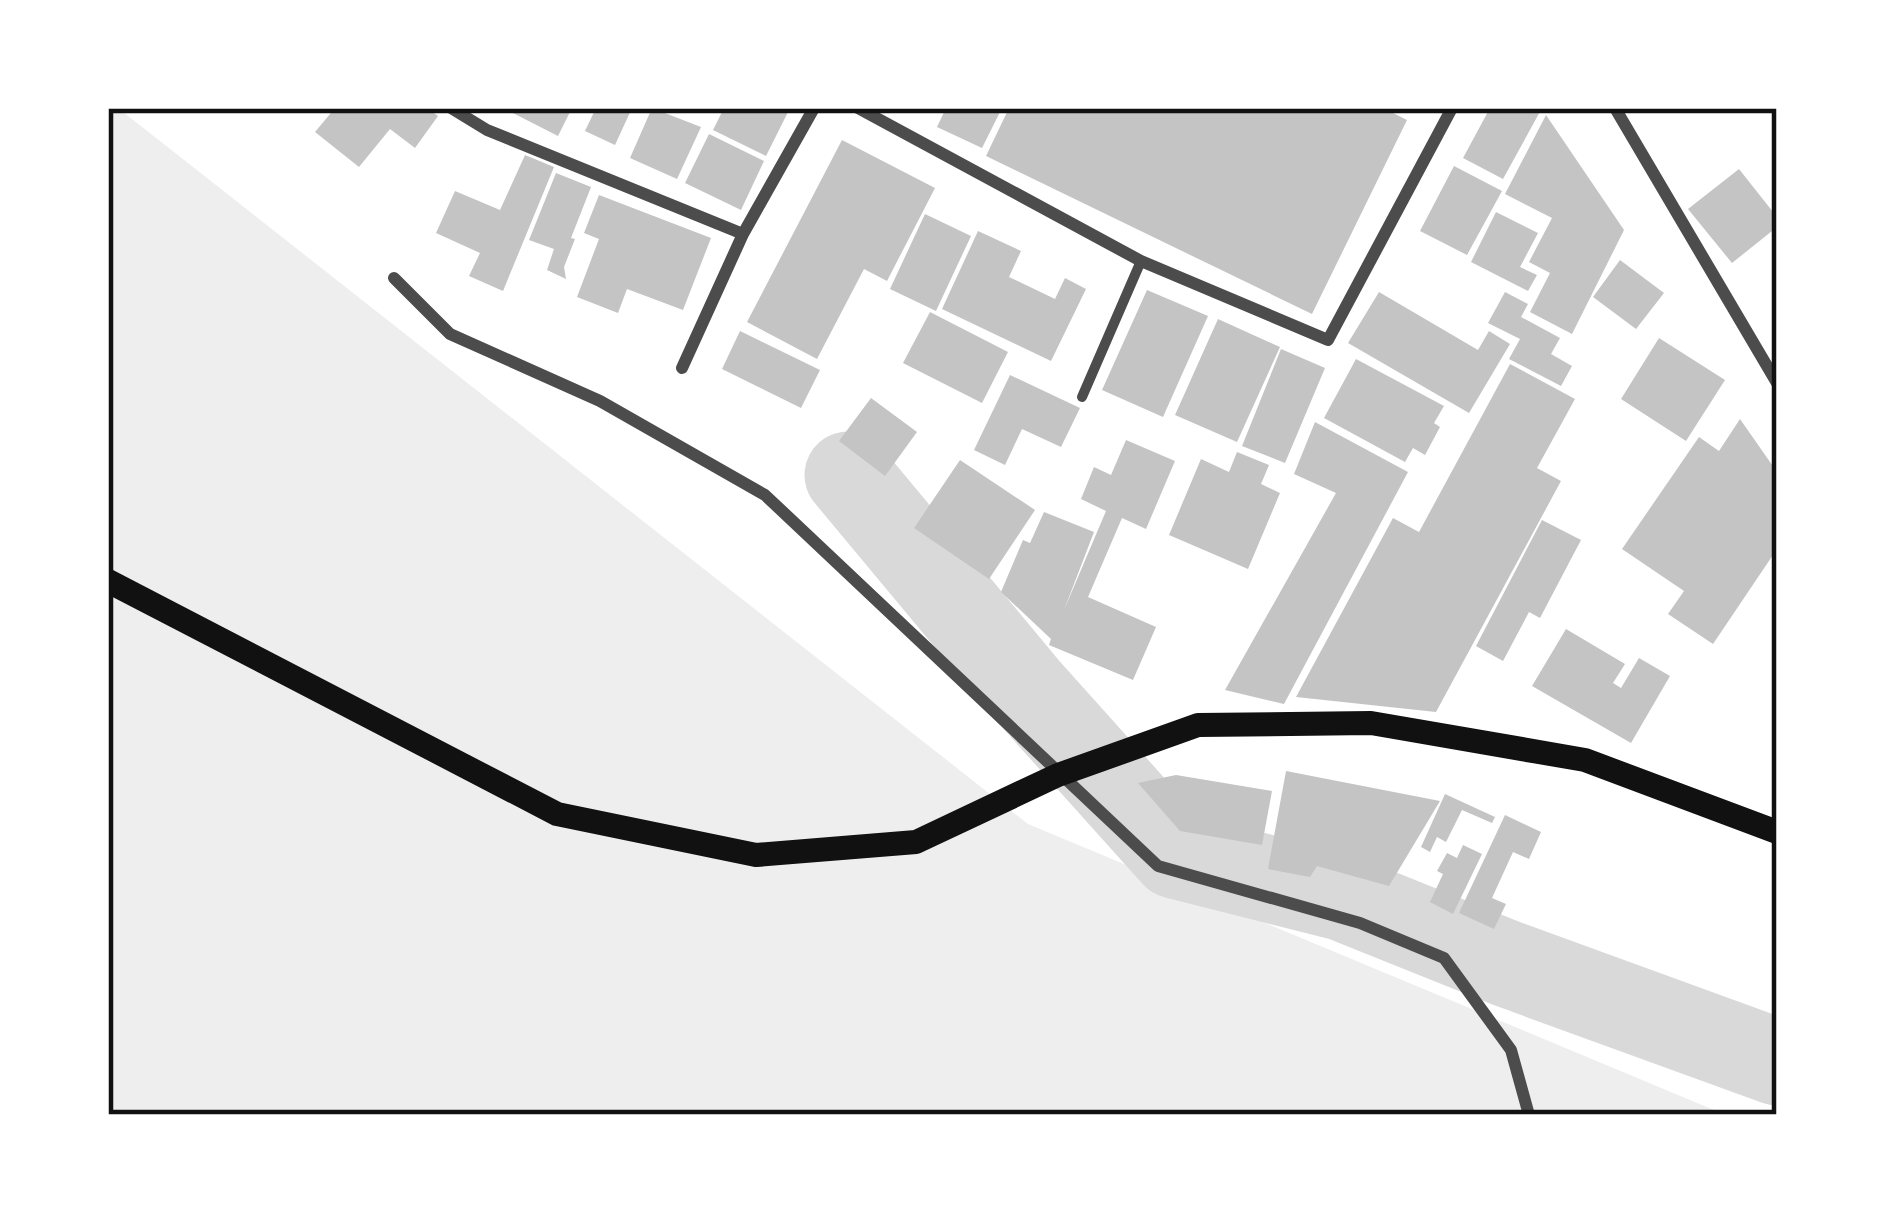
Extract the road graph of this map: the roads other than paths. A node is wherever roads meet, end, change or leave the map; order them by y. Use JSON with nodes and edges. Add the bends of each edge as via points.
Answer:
{"nodes":[{"id":1,"x":452,"y":108,"type":"edge"},
{"id":2,"x":814,"y":108,"type":"edge"},
{"id":3,"x":858,"y":108,"type":"edge"},
{"id":4,"x":1452,"y":108,"type":"edge"},
{"id":5,"x":1615,"y":108,"type":"edge"},
{"id":6,"x":743,"y":234,"type":"junction"},
{"id":7,"x":1141,"y":261,"type":"junction"},
{"id":8,"x":394,"y":278,"type":"dead end"},
{"id":9,"x":682,"y":368,"type":"dead end"},
{"id":10,"x":1777,"y":383,"type":"edge"},
{"id":11,"x":1082,"y":398,"type":"dead end"},
{"id":12,"x":108,"y":580,"type":"edge"},
{"id":13,"x":1058,"y":776,"type":"junction"},
{"id":14,"x":1777,"y":832,"type":"edge"},
{"id":15,"x":1529,"y":1115,"type":"edge"}],
"edges":[{"from":1,"to":6,"type":"street","via":[[487,130]]},
{"from":2,"to":6,"type":"street"},
{"from":3,"to":7,"type":"street"},
{"from":4,"to":7,"type":"street","via":[[1328,340]]},
{"from":5,"to":10,"type":"street"},
{"from":6,"to":9,"type":"street"},
{"from":7,"to":11,"type":"street"},
{"from":8,"to":13,"type":"street","via":[[450,334],[600,401],[765,495]]},
{"from":12,"to":13,"type":"main road","via":[[557,814],[756,855],[916,842]]},
{"from":13,"to":14,"type":"main road","via":[[1198,724],[1372,723],[1585,760]]},
{"from":13,"to":15,"type":"street","via":[[1158,866],[1360,923],[1444,958],[1511,1050]]}]}
